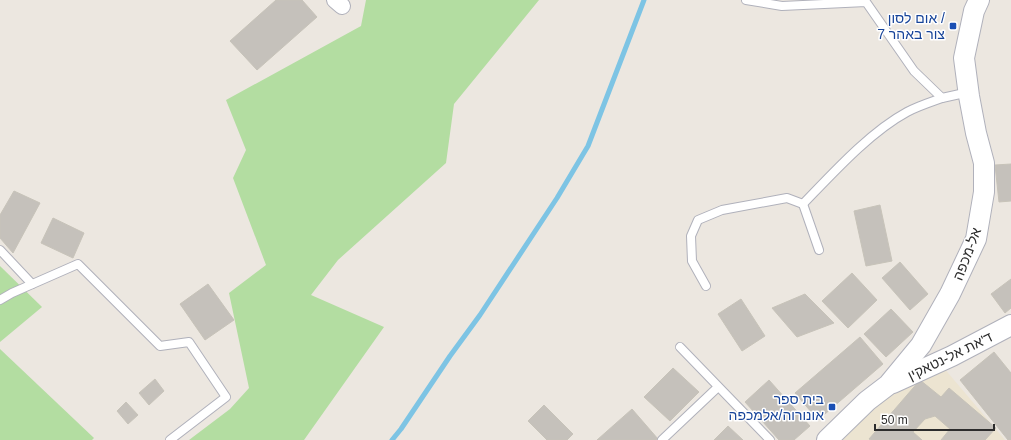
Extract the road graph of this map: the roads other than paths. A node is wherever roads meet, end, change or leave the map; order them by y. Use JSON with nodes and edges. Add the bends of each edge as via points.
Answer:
{"nodes":[{"id":1,"x":746,"y":0,"type":"edge"},
{"id":2,"x":979,"y":0,"type":"edge"},
{"id":3,"x":969,"y":92,"type":"junction"},
{"id":4,"x":942,"y":98,"type":"junction"},
{"id":5,"x":803,"y":204,"type":"junction"},
{"id":6,"x":0,"y":250,"type":"edge"},
{"id":7,"x":819,"y":250,"type":"dead end"},
{"id":8,"x":32,"y":284,"type":"junction"},
{"id":9,"x":706,"y":286,"type":"dead end"},
{"id":10,"x":0,"y":300,"type":"edge"},
{"id":11,"x":1011,"y":325,"type":"edge"},
{"id":12,"x":680,"y":347,"type":"dead end"},
{"id":13,"x":888,"y":385,"type":"junction"},
{"id":14,"x":718,"y":387,"type":"junction"},
{"id":15,"x":170,"y":440,"type":"edge"},
{"id":16,"x":662,"y":440,"type":"edge"},
{"id":17,"x":770,"y":440,"type":"edge"},
{"id":18,"x":827,"y":440,"type":"edge"}],
"edges":[{"from":1,"to":4,"type":"lane","via":[[782,6],[866,2],[914,71]]},
{"from":2,"to":3,"type":"street","name":"אל-מכפה","via":[[974,11],[964,58]]},
{"from":3,"to":4,"type":"lane"},
{"from":3,"to":13,"type":"street","name":"אל-מכפה","via":[[984,163],[984,192],[976,239],[950,294],[921,345]]},
{"from":4,"to":5,"type":"lane","via":[[908,111],[879,131]]},
{"from":5,"to":7,"type":"lane"},
{"from":5,"to":9,"type":"lane","via":[[787,198],[722,210],[698,220],[691,236],[692,261]]},
{"from":6,"to":8,"type":"lane"},
{"from":8,"to":10,"type":"lane"},
{"from":8,"to":15,"type":"lane","via":[[78,264],[160,346],[189,342],[226,396]]},
{"from":11,"to":13,"type":"street","name":"ד'את אל-נטאקין"},
{"from":12,"to":14,"type":"lane"},
{"from":13,"to":18,"type":"street","name":"אל-מכפה","via":[[867,401]]},
{"from":14,"to":16,"type":"lane"},
{"from":14,"to":17,"type":"lane"}]}
